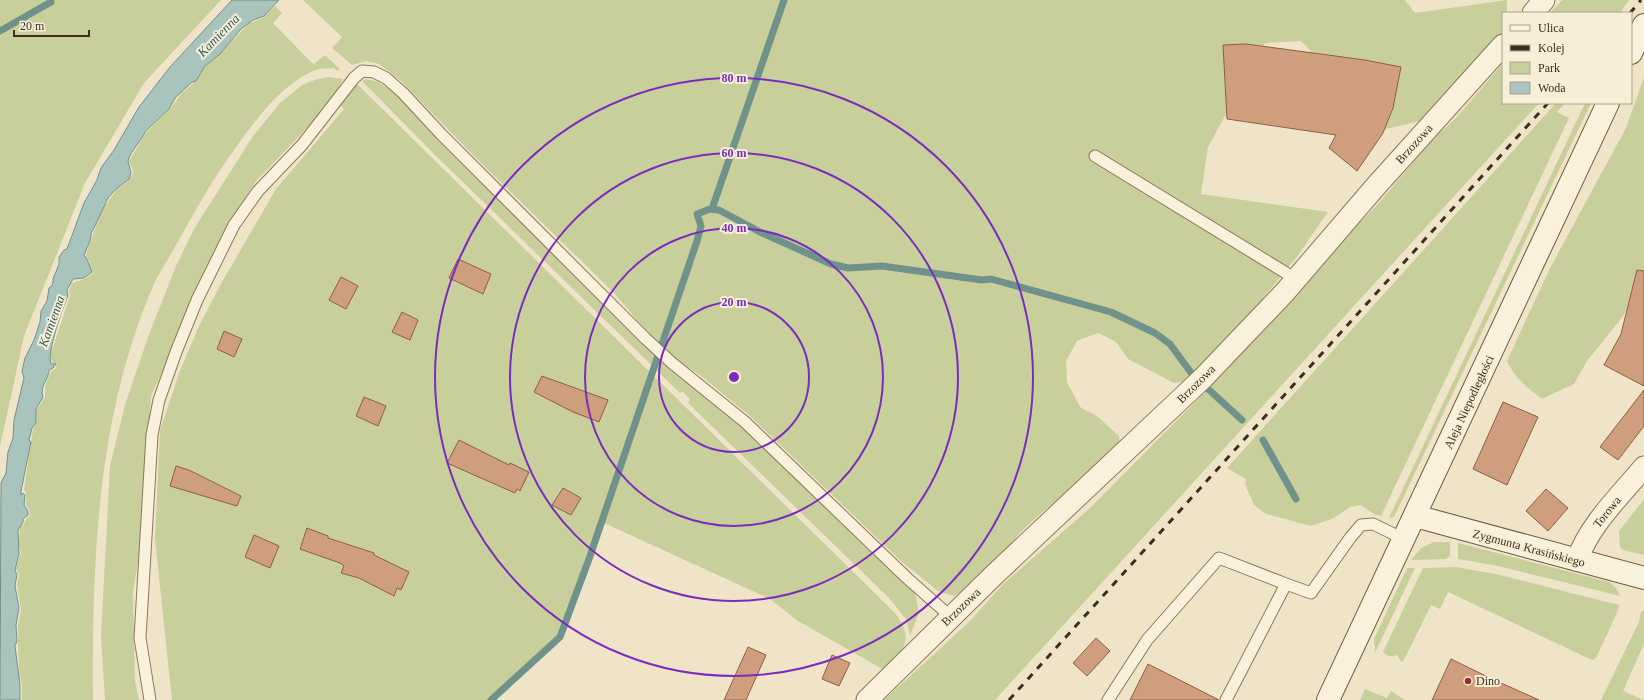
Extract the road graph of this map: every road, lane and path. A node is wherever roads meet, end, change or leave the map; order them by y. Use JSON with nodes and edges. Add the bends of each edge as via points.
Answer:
{"nodes":[{"id":1,"x":1544,"y":0,"type":"edge"},
{"id":2,"x":1534,"y":12,"type":"edge"},
{"id":3,"x":1644,"y":25,"type":"edge"},
{"id":4,"x":1502,"y":46,"type":"edge"},
{"id":5,"x":1632,"y":51,"type":"edge"},
{"id":6,"x":1608,"y":104,"type":"edge"},
{"id":7,"x":1095,"y":156,"type":"dead end"},
{"id":8,"x":1296,"y":279,"type":"junction"},
{"id":9,"x":1644,"y":467,"type":"edge"},
{"id":10,"x":1415,"y":516,"type":"junction"},
{"id":11,"x":1404,"y":539,"type":"junction"},
{"id":12,"x":1577,"y":560,"type":"junction"},
{"id":13,"x":1644,"y":578,"type":"edge"},
{"id":14,"x":1286,"y":584,"type":"junction"},
{"id":15,"x":951,"y":617,"type":"junction"},
{"id":16,"x":150,"y":700,"type":"edge"},
{"id":17,"x":867,"y":700,"type":"edge"},
{"id":18,"x":1108,"y":700,"type":"edge"},
{"id":19,"x":1226,"y":700,"type":"edge"},
{"id":20,"x":1328,"y":700,"type":"edge"}],
"edges":[{"from":1,"to":2,"type":"street"},
{"from":3,"to":5,"type":"street"},
{"from":4,"to":8,"type":"street","name":"Brzozowa"},
{"from":6,"to":10,"type":"street","name":"Aleja Niepodległości"},
{"from":7,"to":8,"type":"lane"},
{"from":8,"to":15,"type":"street","name":"Brzozowa","via":[[1203,378]]},
{"from":9,"to":12,"type":"street","name":"Torowa","via":[[1595,526]]},
{"from":10,"to":11,"type":"street","name":"Aleja Niepodległości"},
{"from":10,"to":12,"type":"street","name":"Zygmunta Krasińskiego"},
{"from":11,"to":14,"type":"lane","via":[[1373,524],[1361,525],[1310,593]]},
{"from":11,"to":20,"type":"street","name":"Aleja Niepodległości"},
{"from":12,"to":13,"type":"street","name":"Zygmunta Krasińskiego"},
{"from":14,"to":18,"type":"lane","via":[[1219,558],[1147,640]]},
{"from":14,"to":19,"type":"lane"},
{"from":15,"to":16,"type":"lane","via":[[906,578],[745,422],[646,340],[403,93],[380,74],[368,70],[357,74],[302,145],[258,191],[234,225],[197,300],[164,382],[152,435],[140,625],[141,653]]},
{"from":15,"to":17,"type":"street","name":"Brzozowa"}]}
